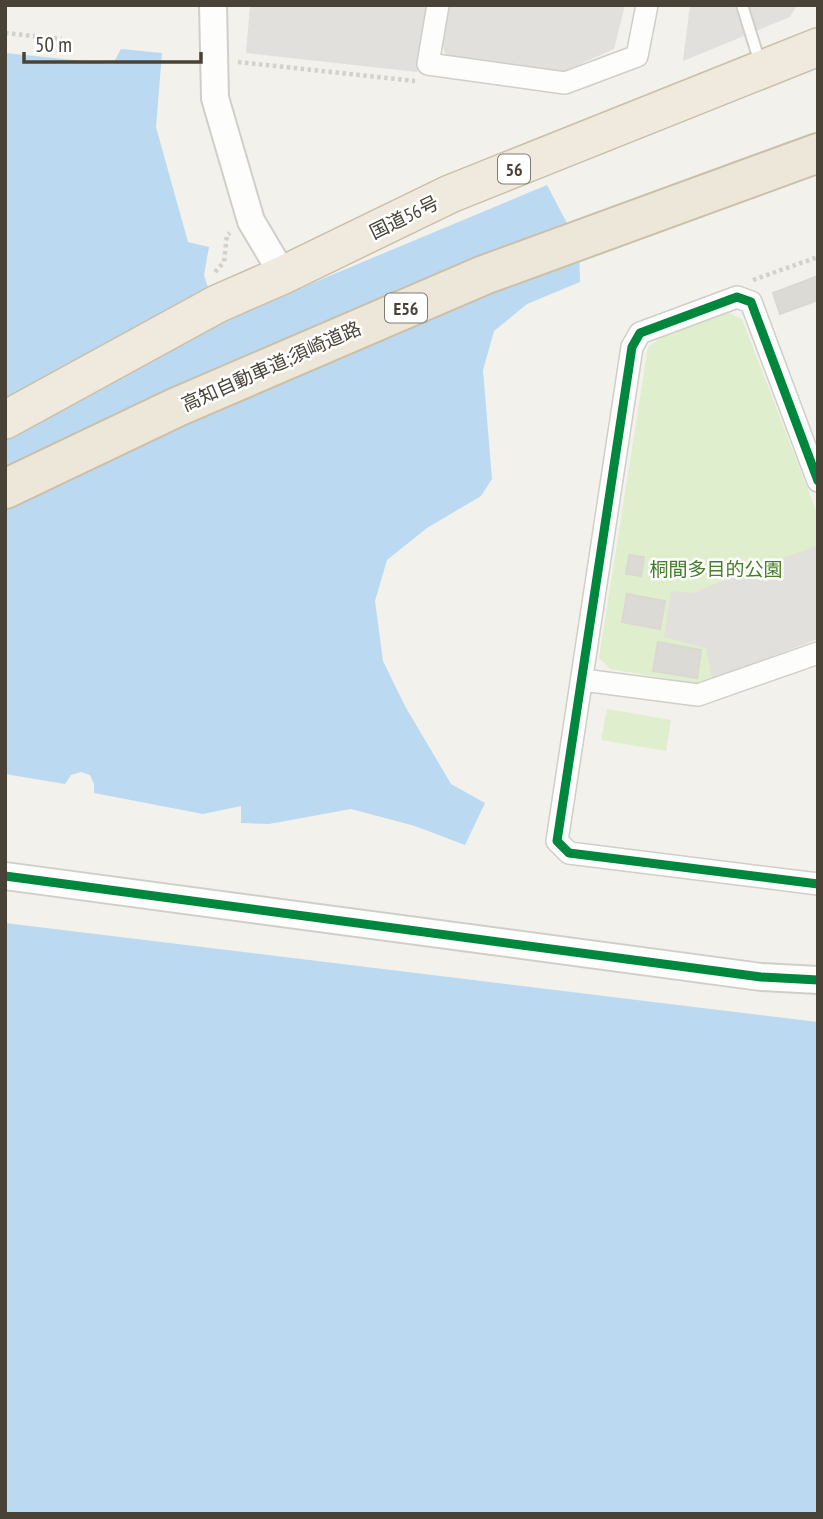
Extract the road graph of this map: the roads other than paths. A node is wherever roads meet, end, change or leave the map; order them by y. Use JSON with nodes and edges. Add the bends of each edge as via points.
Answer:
{"nodes":[{"id":1,"x":213,"y":5,"type":"edge"},
{"id":2,"x":438,"y":5,"type":"edge"},
{"id":3,"x":647,"y":5,"type":"edge"},
{"id":4,"x":742,"y":5,"type":"edge"},
{"id":5,"x":818,"y":47,"type":"edge"},
{"id":6,"x":761,"y":69,"type":"junction"},
{"id":7,"x":818,"y":153,"type":"edge"},
{"id":8,"x":283,"y":275,"type":"junction"},
{"id":9,"x":5,"y":420,"type":"edge"},
{"id":10,"x":818,"y":481,"type":"edge"},
{"id":11,"x":5,"y":489,"type":"edge"},
{"id":12,"x":818,"y":653,"type":"edge"},
{"id":13,"x":583,"y":680,"type":"junction"},
{"id":14,"x":5,"y":876,"type":"edge"},
{"id":15,"x":818,"y":884,"type":"edge"},
{"id":16,"x":818,"y":980,"type":"edge"}],
"edges":[{"from":1,"to":8,"type":"street","via":[[215,98],[251,221]]},
{"from":2,"to":3,"type":"street","via":[[428,64],[565,83],[637,56]]},
{"from":4,"to":6,"type":"lane"},
{"from":5,"to":6,"type":"highway","name":"国道56号","number":"56"},
{"from":6,"to":8,"type":"highway","name":"国道56号","number":"56","via":[[450,194]]},
{"from":7,"to":11,"type":"highway","name":"高知自動車道;須崎道路","number":"E56","via":[[484,275],[177,407]]},
{"from":8,"to":9,"type":"highway","name":"国道56号","number":"56","via":[[212,293]]},
{"from":10,"to":13,"type":"street","via":[[751,302],[737,296],[640,332],[632,347]]},
{"from":12,"to":13,"type":"street","via":[[698,695]]},
{"from":13,"to":15,"type":"street","via":[[557,841],[569,853]]},
{"from":14,"to":16,"type":"street","via":[[761,977]]}]}
